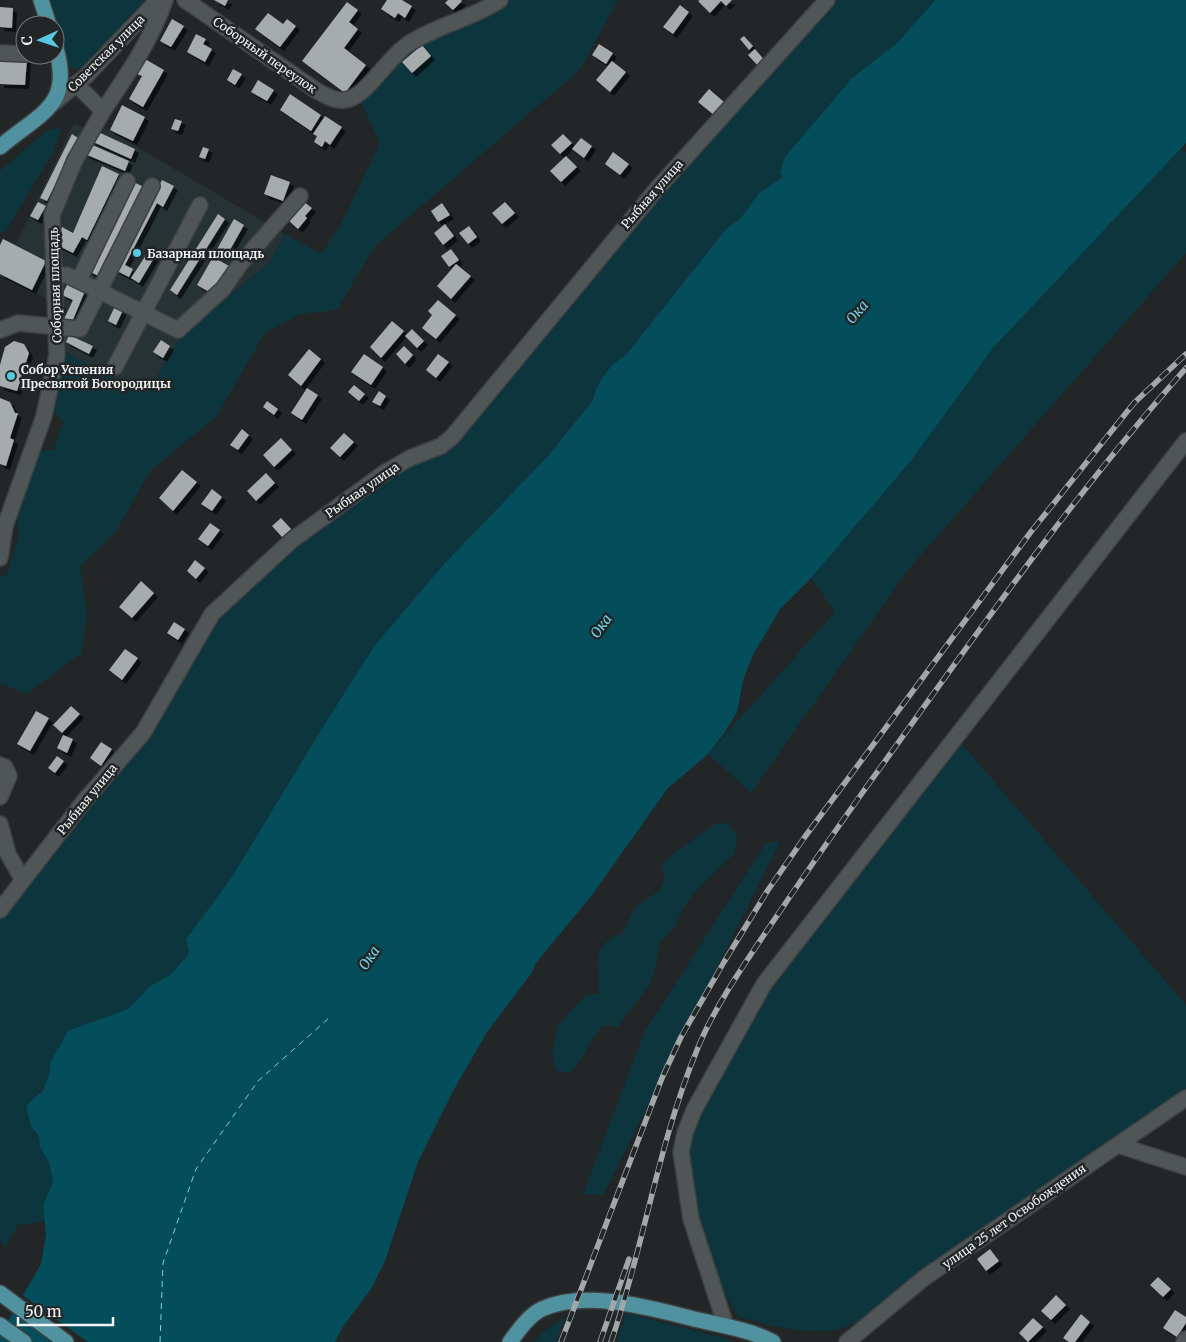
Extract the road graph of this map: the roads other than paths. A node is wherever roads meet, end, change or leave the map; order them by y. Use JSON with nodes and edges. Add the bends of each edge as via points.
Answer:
{"nodes":[{"id":1,"x":41,"y":0,"type":"edge"},
{"id":2,"x":158,"y":0,"type":"edge"},
{"id":3,"x":165,"y":0,"type":"edge"},
{"id":4,"x":185,"y":0,"type":"edge"},
{"id":5,"x":500,"y":0,"type":"edge"},
{"id":6,"x":827,"y":0,"type":"edge"},
{"id":7,"x":46,"y":15,"type":"edge"},
{"id":8,"x":0,"y":53,"type":"edge"},
{"id":9,"x":15,"y":54,"type":"edge"},
{"id":10,"x":58,"y":65,"type":"edge"},
{"id":11,"x":77,"y":85,"type":"junction"},
{"id":12,"x":52,"y":104,"type":"junction"},
{"id":13,"x":103,"y":111,"type":"junction"},
{"id":14,"x":3,"y":142,"type":"edge"},
{"id":15,"x":127,"y":181,"type":"dead end"},
{"id":16,"x":152,"y":186,"type":"dead end"},
{"id":17,"x":300,"y":196,"type":"dead end"},
{"id":18,"x":200,"y":206,"type":"dead end"},
{"id":19,"x":54,"y":275,"type":"junction"},
{"id":20,"x":79,"y":280,"type":"junction"},
{"id":21,"x":100,"y":290,"type":"junction"},
{"id":22,"x":144,"y":311,"type":"junction"},
{"id":23,"x":56,"y":327,"type":"junction"},
{"id":24,"x":0,"y":330,"type":"edge"},
{"id":25,"x":115,"y":367,"type":"dead end"},
{"id":26,"x":1186,"y":441,"type":"edge"},
{"id":27,"x":0,"y":558,"type":"edge"},
{"id":28,"x":0,"y":765,"type":"edge"},
{"id":29,"x":0,"y":797,"type":"edge"},
{"id":30,"x":0,"y":824,"type":"edge"},
{"id":31,"x":23,"y":880,"type":"junction"},
{"id":32,"x":0,"y":910,"type":"edge"},
{"id":33,"x":1186,"y":1098,"type":"edge"},
{"id":34,"x":1118,"y":1145,"type":"junction"},
{"id":35,"x":1186,"y":1167,"type":"edge"},
{"id":36,"x":0,"y":1293,"type":"edge"},
{"id":37,"x":0,"y":1325,"type":"edge"},
{"id":38,"x":726,"y":1326,"type":"junction"},
{"id":39,"x":24,"y":1342,"type":"edge"},
{"id":40,"x":66,"y":1342,"type":"edge"},
{"id":41,"x":510,"y":1342,"type":"edge"},
{"id":42,"x":773,"y":1342,"type":"edge"},
{"id":43,"x":847,"y":1342,"type":"edge"}],
"edges":[{"from":1,"to":7,"type":"main road"},
{"from":2,"to":11,"type":"street","name":"Советская улица"},
{"from":3,"to":13,"type":"street","name":"Соборная площадь","via":[[142,52]]},
{"from":4,"to":5,"type":"street","name":"Соборный переулок","via":[[334,100],[348,99],[359,93],[408,44],[487,9]]},
{"from":6,"to":31,"type":"street","name":"Рыбная улица","via":[[648,198],[452,436],[441,446],[384,473],[291,541],[212,614],[144,733],[85,800]]},
{"from":8,"to":9,"type":"street"},
{"from":10,"to":12,"type":"main road","via":[[59,93]]},
{"from":11,"to":12,"type":"street","name":"Советская улица"},
{"from":11,"to":13,"type":"street"},
{"from":12,"to":14,"type":"main road"},
{"from":13,"to":19,"type":"street","name":"Соборная площадь","via":[[75,160],[52,215]]},
{"from":15,"to":20,"type":"street"},
{"from":16,"to":21,"type":"street"},
{"from":17,"to":22,"type":"street","via":[[222,290],[178,330]]},
{"from":18,"to":22,"type":"street"},
{"from":19,"to":20,"type":"street","via":[[67,275]]},
{"from":19,"to":23,"type":"street","name":"Соборная площадь"},
{"from":20,"to":21,"type":"street"},
{"from":21,"to":22,"type":"street"},
{"from":21,"to":23,"type":"street","via":[[80,329]]},
{"from":22,"to":25,"type":"street"},
{"from":23,"to":24,"type":"street","via":[[18,323]]},
{"from":23,"to":27,"type":"street","name":"Соборная площадь","via":[[57,355],[44,416],[5,526]]},
{"from":26,"to":38,"type":"street","via":[[764,984],[694,1110],[681,1152],[691,1219]]},
{"from":28,"to":29,"type":"street","via":[[10,776]]},
{"from":30,"to":31,"type":"street","via":[[8,854]]},
{"from":31,"to":32,"type":"street","name":"Рыбная улица"},
{"from":33,"to":34,"type":"street","name":"улица 25 лет Освобождения"},
{"from":34,"to":35,"type":"street"},
{"from":34,"to":43,"type":"street","name":"улица 25 лет Освобождения","via":[[924,1278]]},
{"from":36,"to":40,"type":"main road"},
{"from":37,"to":39,"type":"main road"},
{"from":38,"to":41,"type":"main road","via":[[624,1303],[576,1301],[540,1310]]},
{"from":38,"to":42,"type":"main road"}]}
